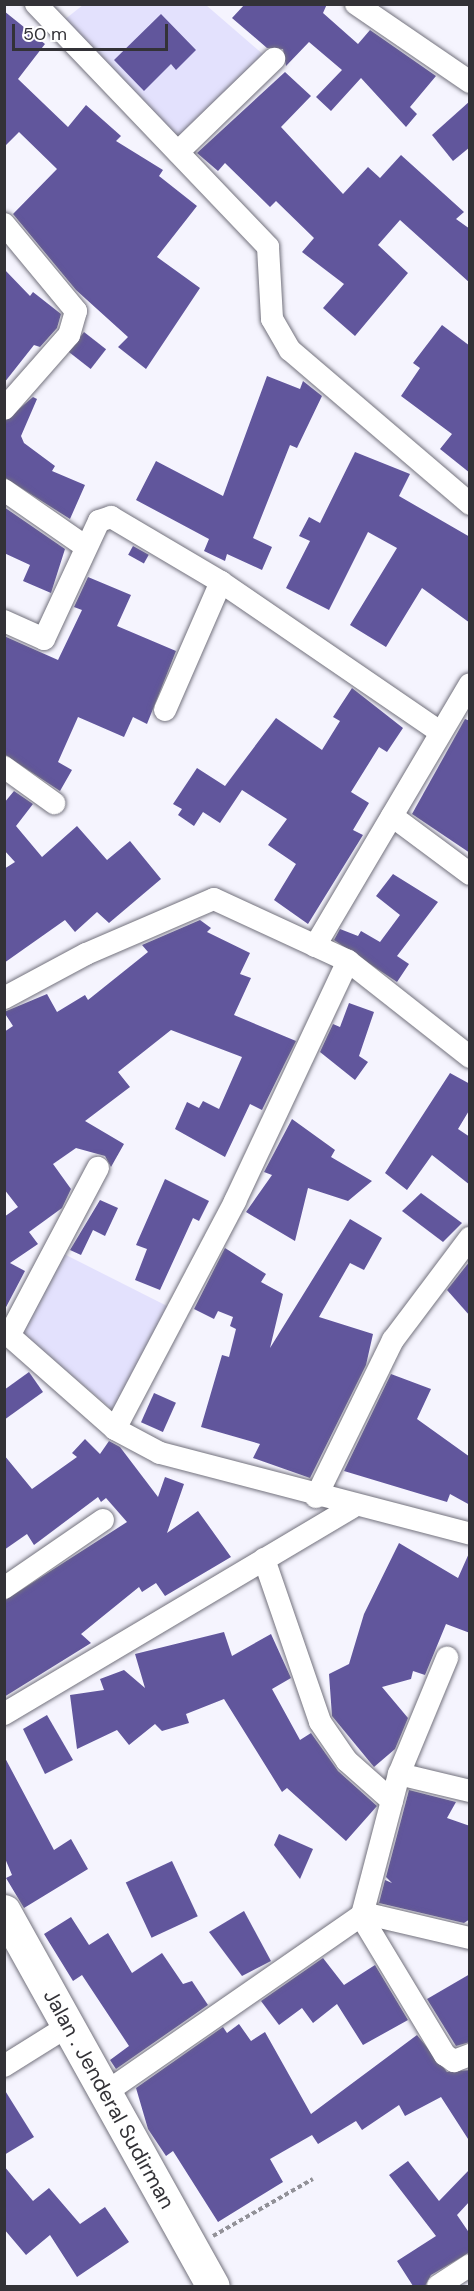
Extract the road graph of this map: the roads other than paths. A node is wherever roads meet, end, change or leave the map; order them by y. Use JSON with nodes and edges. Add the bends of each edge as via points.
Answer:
{"nodes":[{"id":1,"x":36,"y":4,"type":"edge"},
{"id":2,"x":356,"y":4,"type":"edge"},
{"id":3,"x":273,"y":59,"type":"dead end"},
{"id":4,"x":470,"y":82,"type":"edge"},
{"id":5,"x":178,"y":152,"type":"junction"},
{"id":6,"x":4,"y":224,"type":"edge"},
{"id":7,"x":4,"y":409,"type":"edge"},
{"id":8,"x":4,"y":490,"type":"edge"},
{"id":9,"x":470,"y":504,"type":"edge"},
{"id":10,"x":86,"y":547,"type":"junction"},
{"id":11,"x":221,"y":582,"type":"junction"},
{"id":12,"x":4,"y":621,"type":"edge"},
{"id":13,"x":470,"y":684,"type":"edge"},
{"id":14,"x":165,"y":710,"type":"dead end"},
{"id":15,"x":440,"y":732,"type":"junction"},
{"id":16,"x":4,"y":767,"type":"edge"},
{"id":17,"x":54,"y":803,"type":"dead end"},
{"id":18,"x":392,"y":816,"type":"junction"},
{"id":19,"x":470,"y":874,"type":"edge"},
{"id":20,"x":315,"y":946,"type":"junction"},
{"id":21,"x":348,"y":961,"type":"junction"},
{"id":22,"x":4,"y":998,"type":"edge"},
{"id":23,"x":470,"y":1057,"type":"edge"},
{"id":24,"x":98,"y":1168,"type":"dead end"},
{"id":25,"x":470,"y":1238,"type":"edge"},
{"id":26,"x":7,"y":1333,"type":"edge"},
{"id":27,"x":115,"y":1429,"type":"junction"},
{"id":28,"x":316,"y":1497,"type":"junction"},
{"id":29,"x":352,"y":1508,"type":"junction"},
{"id":30,"x":103,"y":1520,"type":"dead end"},
{"id":31,"x":470,"y":1534,"type":"edge"},
{"id":32,"x":264,"y":1560,"type":"junction"},
{"id":33,"x":4,"y":1588,"type":"edge"},
{"id":34,"x":447,"y":1658,"type":"dead end"},
{"id":35,"x":4,"y":1714,"type":"edge"},
{"id":36,"x":399,"y":1774,"type":"junction"},
{"id":37,"x":470,"y":1791,"type":"edge"},
{"id":38,"x":392,"y":1801,"type":"junction"},
{"id":39,"x":4,"y":1911,"type":"edge"},
{"id":40,"x":362,"y":1914,"type":"junction"},
{"id":41,"x":470,"y":1938,"type":"edge"},
{"id":42,"x":68,"y":2026,"type":"junction"},
{"id":43,"x":470,"y":2055,"type":"edge"},
{"id":44,"x":4,"y":2066,"type":"edge"},
{"id":45,"x":105,"y":2093,"type":"junction"},
{"id":46,"x":470,"y":2265,"type":"edge"},
{"id":47,"x":213,"y":2286,"type":"edge"},
{"id":48,"x":438,"y":2286,"type":"edge"}],
"edges":[{"from":1,"to":5,"type":"street"},
{"from":2,"to":4,"type":"street"},
{"from":3,"to":5,"type":"street"},
{"from":5,"to":9,"type":"street","via":[[267,247],[272,319],[290,350]]},
{"from":6,"to":7,"type":"street","via":[[76,311],[69,335]]},
{"from":8,"to":10,"type":"street"},
{"from":10,"to":11,"type":"street","via":[[99,521],[111,518]]},
{"from":10,"to":12,"type":"street","via":[[44,639]]},
{"from":11,"to":14,"type":"street"},
{"from":11,"to":15,"type":"street"},
{"from":13,"to":15,"type":"street"},
{"from":15,"to":18,"type":"street"},
{"from":16,"to":17,"type":"street"},
{"from":18,"to":19,"type":"street"},
{"from":18,"to":20,"type":"street"},
{"from":20,"to":21,"type":"street"},
{"from":20,"to":22,"type":"street","via":[[214,899],[86,954]]},
{"from":21,"to":23,"type":"street"},
{"from":21,"to":27,"type":"street","via":[[235,1201]]},
{"from":24,"to":26,"type":"street"},
{"from":25,"to":28,"type":"street","via":[[393,1340]]},
{"from":26,"to":27,"type":"street"},
{"from":27,"to":28,"type":"street","via":[[160,1453]]},
{"from":28,"to":29,"type":"street"},
{"from":29,"to":31,"type":"street"},
{"from":29,"to":32,"type":"street"},
{"from":30,"to":33,"type":"street"},
{"from":32,"to":35,"type":"street"},
{"from":32,"to":38,"type":"street","via":[[320,1722],[347,1761]]},
{"from":34,"to":36,"type":"street"},
{"from":36,"to":37,"type":"street"},
{"from":36,"to":38,"type":"street"},
{"from":38,"to":40,"type":"street"},
{"from":39,"to":42,"type":"street","name":"Jalan . Jenderal Sudirman"},
{"from":40,"to":41,"type":"street"},
{"from":40,"to":43,"type":"street","via":[[445,2055],[454,2061]]},
{"from":40,"to":45,"type":"street"},
{"from":42,"to":44,"type":"street"},
{"from":42,"to":45,"type":"street","name":"Jalan . Jenderal Sudirman"},
{"from":45,"to":47,"type":"street","name":"Jalan . Jenderal Sudirman"},
{"from":46,"to":48,"type":"street"}]}
